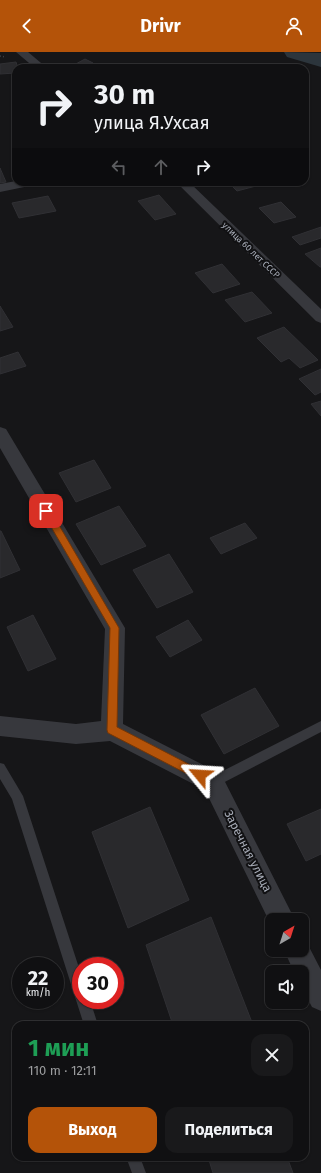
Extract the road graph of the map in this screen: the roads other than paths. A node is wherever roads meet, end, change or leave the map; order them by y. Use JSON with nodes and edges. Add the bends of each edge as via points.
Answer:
{"nodes":[{"id":1,"x":21,"y":52,"type":"edge"},
{"id":2,"x":37,"y":64,"type":"edge"},
{"id":3,"x":12,"y":186,"type":"edge"},
{"id":4,"x":186,"y":186,"type":"edge"},
{"id":5,"x":0,"y":188,"type":"edge"},
{"id":6,"x":321,"y":318,"type":"edge"},
{"id":7,"x":0,"y":433,"type":"edge"},
{"id":8,"x":0,"y":726,"type":"edge"},
{"id":9,"x":321,"y":726,"type":"edge"},
{"id":10,"x":112,"y":730,"type":"junction"},
{"id":11,"x":0,"y":768,"type":"edge"},
{"id":12,"x":213,"y":782,"type":"junction"},
{"id":13,"x":278,"y":913,"type":"edge"},
{"id":14,"x":300,"y":957,"type":"edge"},
{"id":15,"x":72,"y":966,"type":"edge"},
{"id":16,"x":321,"y":998,"type":"edge"},
{"id":17,"x":86,"y":1009,"type":"edge"},
{"id":18,"x":90,"y":1021,"type":"edge"},
{"id":19,"x":135,"y":1161,"type":"edge"},
{"id":20,"x":139,"y":1173,"type":"edge"}],
"edges":[{"from":1,"to":2,"type":"street"},
{"from":3,"to":5,"type":"street"},
{"from":4,"to":6,"type":"street","name":"улица 60 лет СССР"},
{"from":7,"to":10,"type":"street","via":[[115,628]]},
{"from":8,"to":10,"type":"street","via":[[76,734]]},
{"from":9,"to":12,"type":"lane"},
{"from":10,"to":12,"type":"street"},
{"from":11,"to":15,"type":"lane","via":[[17,796]]},
{"from":12,"to":13,"type":"street","name":"Заречная улица"},
{"from":14,"to":16,"type":"street"},
{"from":17,"to":18,"type":"lane"},
{"from":19,"to":20,"type":"lane"}]}
